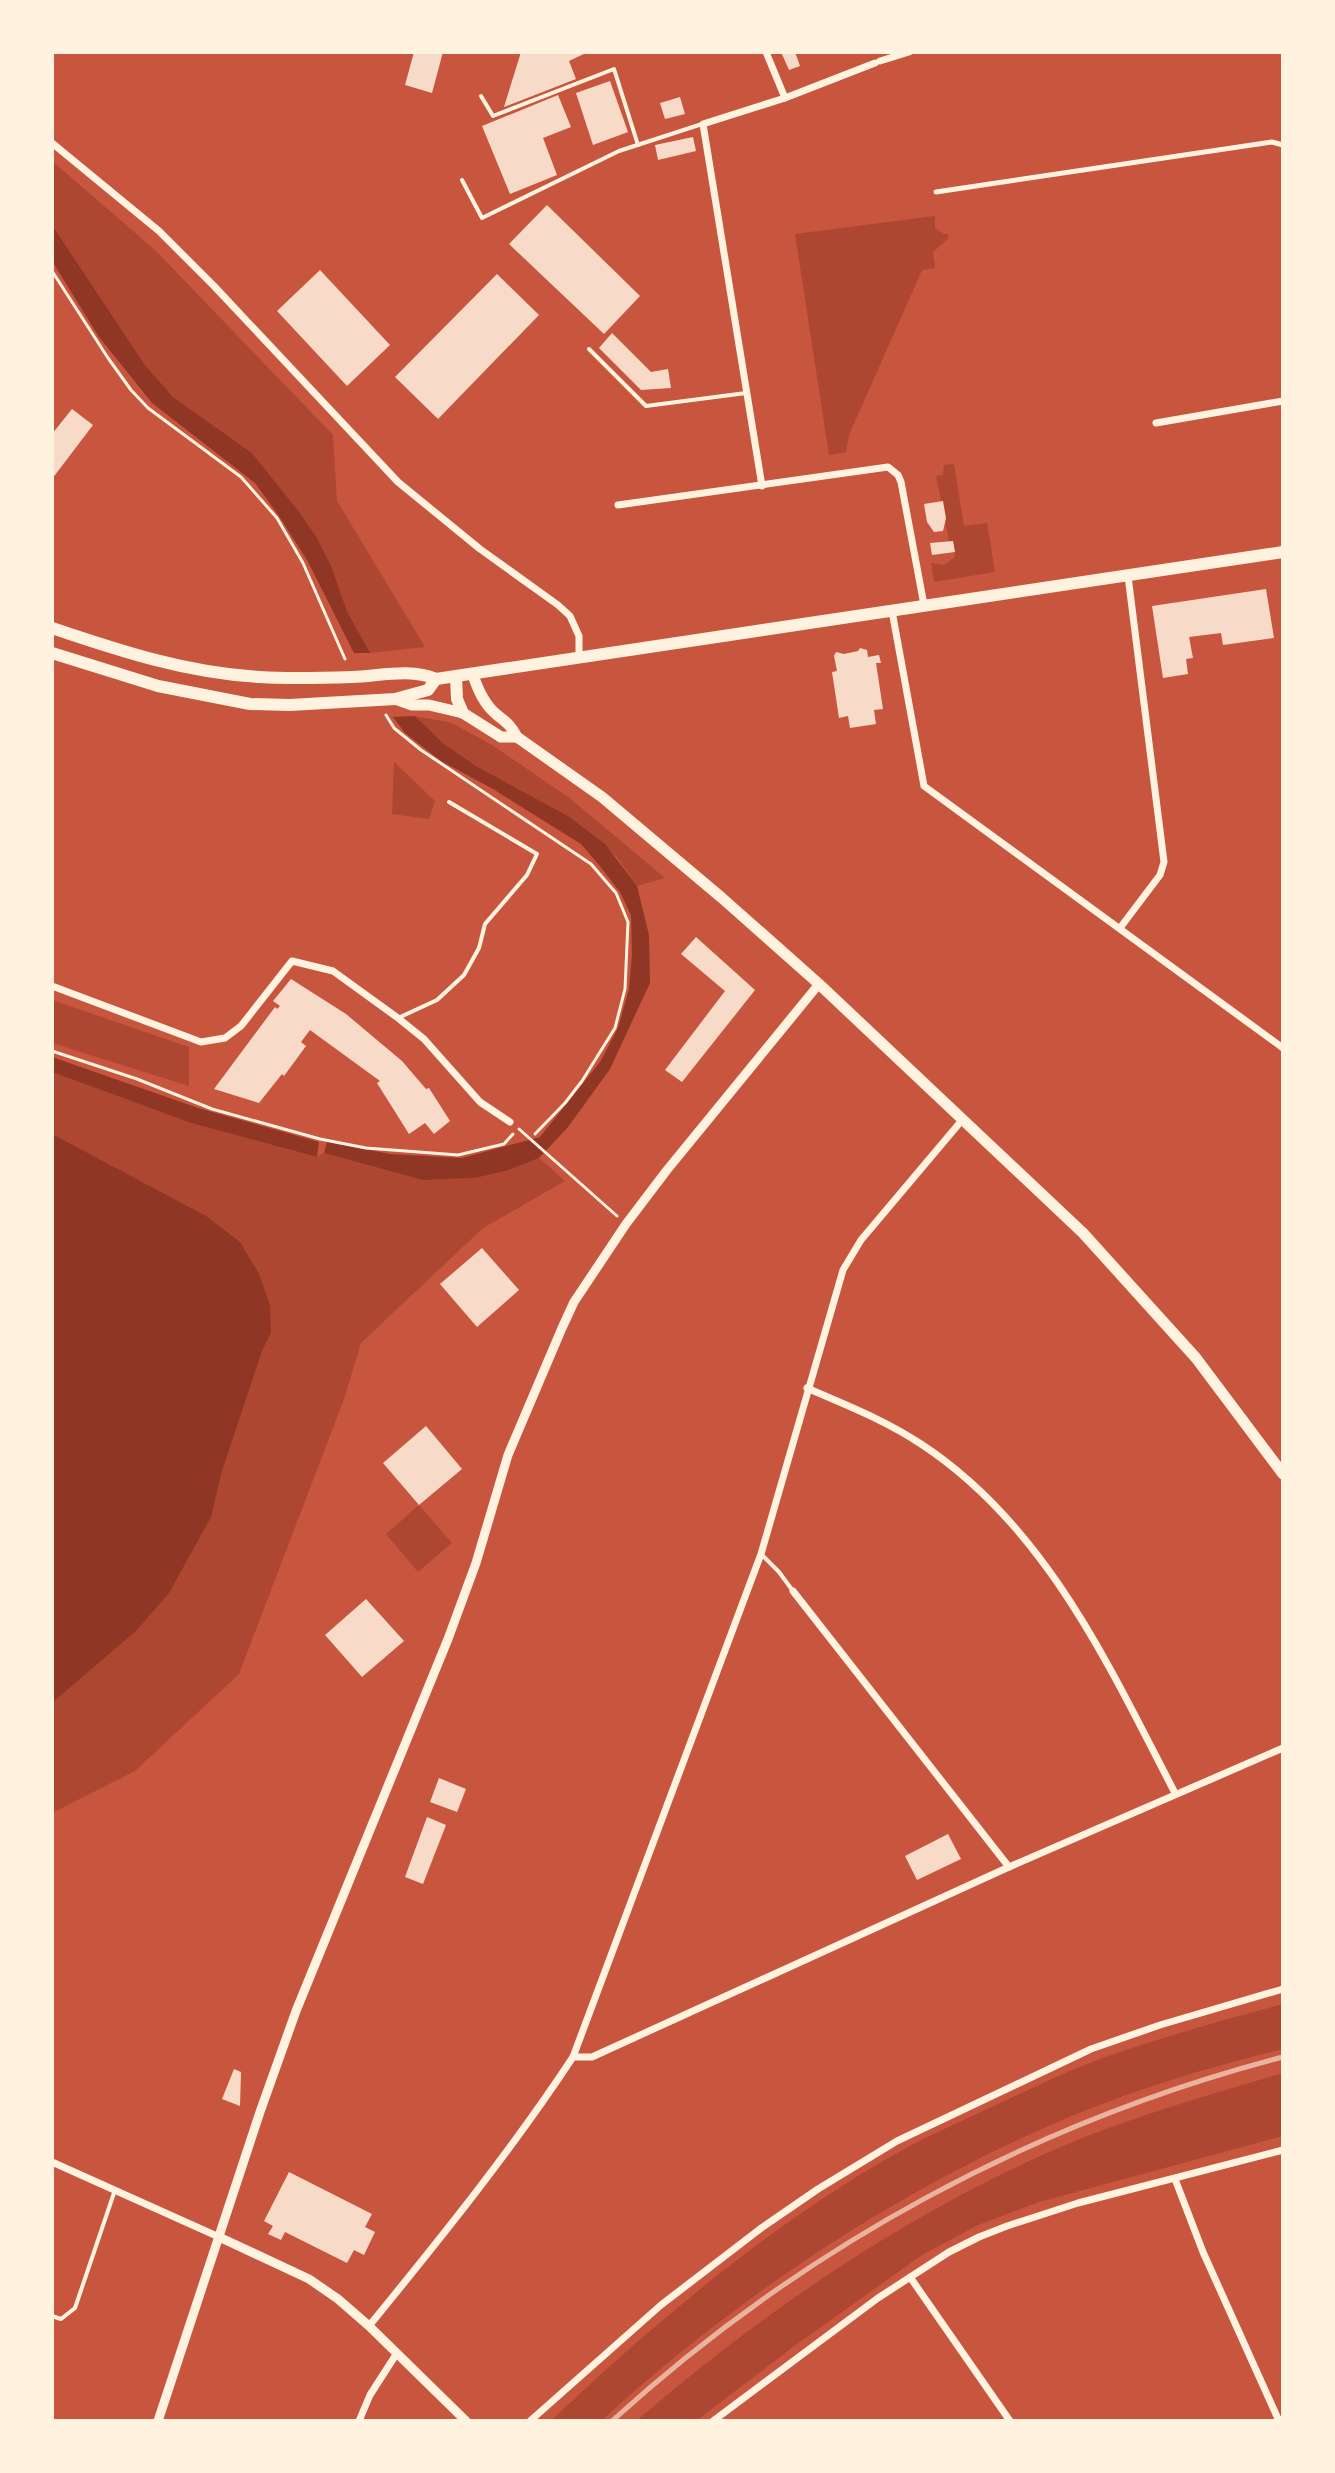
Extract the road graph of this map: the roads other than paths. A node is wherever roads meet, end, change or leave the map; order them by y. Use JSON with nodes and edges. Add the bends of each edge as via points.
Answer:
{"nodes":[{"id":1,"x":766,"y":52,"type":"edge"},
{"id":2,"x":909,"y":52,"type":"edge"},
{"id":3,"x":481,"y":96,"type":"dead end"},
{"id":4,"x":785,"y":98,"type":"junction"},
{"id":5,"x":703,"y":124,"type":"junction"},
{"id":6,"x":52,"y":143,"type":"edge"},
{"id":7,"x":638,"y":145,"type":"junction"},
{"id":8,"x":1283,"y":145,"type":"edge"},
{"id":9,"x":462,"y":180,"type":"dead end"},
{"id":10,"x":936,"y":192,"type":"dead end"},
{"id":11,"x":589,"y":349,"type":"dead end"},
{"id":12,"x":748,"y":393,"type":"junction"},
{"id":13,"x":1283,"y":401,"type":"edge"},
{"id":14,"x":1156,"y":423,"type":"dead end"},
{"id":15,"x":762,"y":486,"type":"junction"},
{"id":16,"x":618,"y":505,"type":"dead end"},
{"id":17,"x":1283,"y":552,"type":"edge"},
{"id":18,"x":1128,"y":576,"type":"junction"},
{"id":19,"x":924,"y":605,"type":"junction"},
{"id":20,"x":892,"y":611,"type":"junction"},
{"id":21,"x":52,"y":628,"type":"edge"},
{"id":22,"x":52,"y":653,"type":"edge"},
{"id":23,"x":579,"y":658,"type":"junction"},
{"id":24,"x":473,"y":675,"type":"junction"},
{"id":25,"x":456,"y":677,"type":"junction"},
{"id":26,"x":436,"y":679,"type":"junction"},
{"id":27,"x":395,"y":699,"type":"junction"},
{"id":28,"x":463,"y":713,"type":"junction"},
{"id":29,"x":517,"y":737,"type":"junction"},
{"id":30,"x":449,"y":802,"type":"dead end"},
{"id":31,"x":1120,"y":928,"type":"junction"},
{"id":32,"x":819,"y":984,"type":"junction"},
{"id":33,"x":52,"y":986,"type":"edge"},
{"id":34,"x":398,"y":1018,"type":"junction"},
{"id":35,"x":1283,"y":1048,"type":"edge"},
{"id":36,"x":963,"y":1119,"type":"junction"},
{"id":37,"x":513,"y":1125,"type":"road end"},
{"id":38,"x":807,"y":1388,"type":"junction"},
{"id":39,"x":1283,"y":1474,"type":"edge"},
{"id":40,"x":761,"y":1554,"type":"junction"},
{"id":41,"x":793,"y":1591,"type":"joint"},
{"id":42,"x":1283,"y":1748,"type":"edge"},
{"id":43,"x":1175,"y":1793,"type":"junction"},
{"id":44,"x":1009,"y":1867,"type":"junction"},
{"id":45,"x":1283,"y":1989,"type":"edge"},
{"id":46,"x":573,"y":2057,"type":"junction"},
{"id":47,"x":1283,"y":2150,"type":"edge"},
{"id":48,"x":52,"y":2162,"type":"edge"},
{"id":49,"x":1175,"y":2179,"type":"junction"},
{"id":50,"x":115,"y":2190,"type":"junction"},
{"id":51,"x":219,"y":2237,"type":"junction"},
{"id":52,"x":910,"y":2277,"type":"junction"},
{"id":53,"x":52,"y":2316,"type":"edge"},
{"id":54,"x":369,"y":2326,"type":"junction"},
{"id":55,"x":397,"y":2353,"type":"junction"},
{"id":56,"x":158,"y":2421,"type":"edge"},
{"id":57,"x":359,"y":2421,"type":"edge"},
{"id":58,"x":466,"y":2421,"type":"edge"},
{"id":59,"x":530,"y":2421,"type":"edge"},
{"id":60,"x":713,"y":2421,"type":"edge"},
{"id":61,"x":1010,"y":2421,"type":"edge"},
{"id":62,"x":1279,"y":2421,"type":"edge"}],
"edges":[{"from":1,"to":4,"type":"street"},
{"from":2,"to":4,"type":"street"},
{"from":3,"to":7,"type":"lane","via":[[493,116],[614,69]]},
{"from":4,"to":5,"type":"street"},
{"from":5,"to":7,"type":"lane"},
{"from":5,"to":12,"type":"street"},
{"from":6,"to":23,"type":"street","via":[[159,231],[398,482],[570,616],[579,636]]},
{"from":7,"to":9,"type":"lane","via":[[482,218]]},
{"from":8,"to":10,"type":"street","via":[[1272,142]]},
{"from":11,"to":12,"type":"lane","via":[[646,406]]},
{"from":12,"to":15,"type":"street"},
{"from":13,"to":14,"type":"street"},
{"from":15,"to":16,"type":"street"},
{"from":15,"to":19,"type":"street","via":[[881,467],[894,470],[901,482]]},
{"from":17,"to":18,"type":"highway"},
{"from":18,"to":19,"type":"highway"},
{"from":18,"to":31,"type":"street","via":[[1164,862]]},
{"from":19,"to":20,"type":"highway"},
{"from":20,"to":23,"type":"highway"},
{"from":20,"to":31,"type":"street","via":[[924,786]]},
{"from":21,"to":26,"type":"highway","via":[[188,669],[260,677],[421,673]]},
{"from":22,"to":27,"type":"highway","via":[[174,690],[250,704]]},
{"from":23,"to":24,"type":"highway"},
{"from":24,"to":25,"type":"highway"},
{"from":24,"to":29,"type":"main road","via":[[484,702]]},
{"from":25,"to":26,"type":"highway"},
{"from":25,"to":28,"type":"highway"},
{"from":26,"to":27,"type":"highway","via":[[428,690]]},
{"from":27,"to":28,"type":"main road"},
{"from":28,"to":29,"type":"main road","via":[[501,737]]},
{"from":29,"to":32,"type":"main road","via":[[637,824]]},
{"from":30,"to":34,"type":"lane","via":[[537,854],[527,875],[485,924],[464,975],[437,1000]]},
{"from":31,"to":35,"type":"street"},
{"from":32,"to":36,"type":"main road"},
{"from":32,"to":51,"type":"street","via":[[667,1169],[574,1302],[508,1455],[448,1639],[296,2011]]},
{"from":33,"to":34,"type":"street","via":[[201,1042],[225,1038],[241,1026],[292,961],[333,971]]},
{"from":34,"to":37,"type":"street","via":[[480,1102]]},
{"from":36,"to":38,"type":"street","via":[[861,1240],[843,1270]]},
{"from":36,"to":39,"type":"main road","via":[[1107,1258],[1208,1373]]},
{"from":38,"to":40,"type":"street"},
{"from":38,"to":43,"type":"street","via":[[881,1420],[922,1445],[969,1480],[1011,1523],[1077,1611]]},
{"from":40,"to":41,"type":"lane"},
{"from":40,"to":46,"type":"street"},
{"from":41,"to":44,"type":"street"},
{"from":42,"to":43,"type":"street"},
{"from":43,"to":44,"type":"street"},
{"from":44,"to":46,"type":"street","via":[[592,2057]]},
{"from":45,"to":59,"type":"street","via":[[1091,2049],[887,2147],[760,2229],[661,2305]]},
{"from":46,"to":54,"type":"street"},
{"from":47,"to":49,"type":"street"},
{"from":48,"to":50,"type":"street"},
{"from":49,"to":52,"type":"street","via":[[1007,2226]]},
{"from":49,"to":62,"type":"street"},
{"from":50,"to":51,"type":"street"},
{"from":50,"to":53,"type":"lane","via":[[75,2308],[61,2319]]},
{"from":51,"to":54,"type":"street","via":[[309,2279]]},
{"from":51,"to":56,"type":"street"},
{"from":52,"to":60,"type":"street"},
{"from":52,"to":61,"type":"street"},
{"from":54,"to":55,"type":"street"},
{"from":55,"to":57,"type":"street"},
{"from":55,"to":58,"type":"street"}]}
